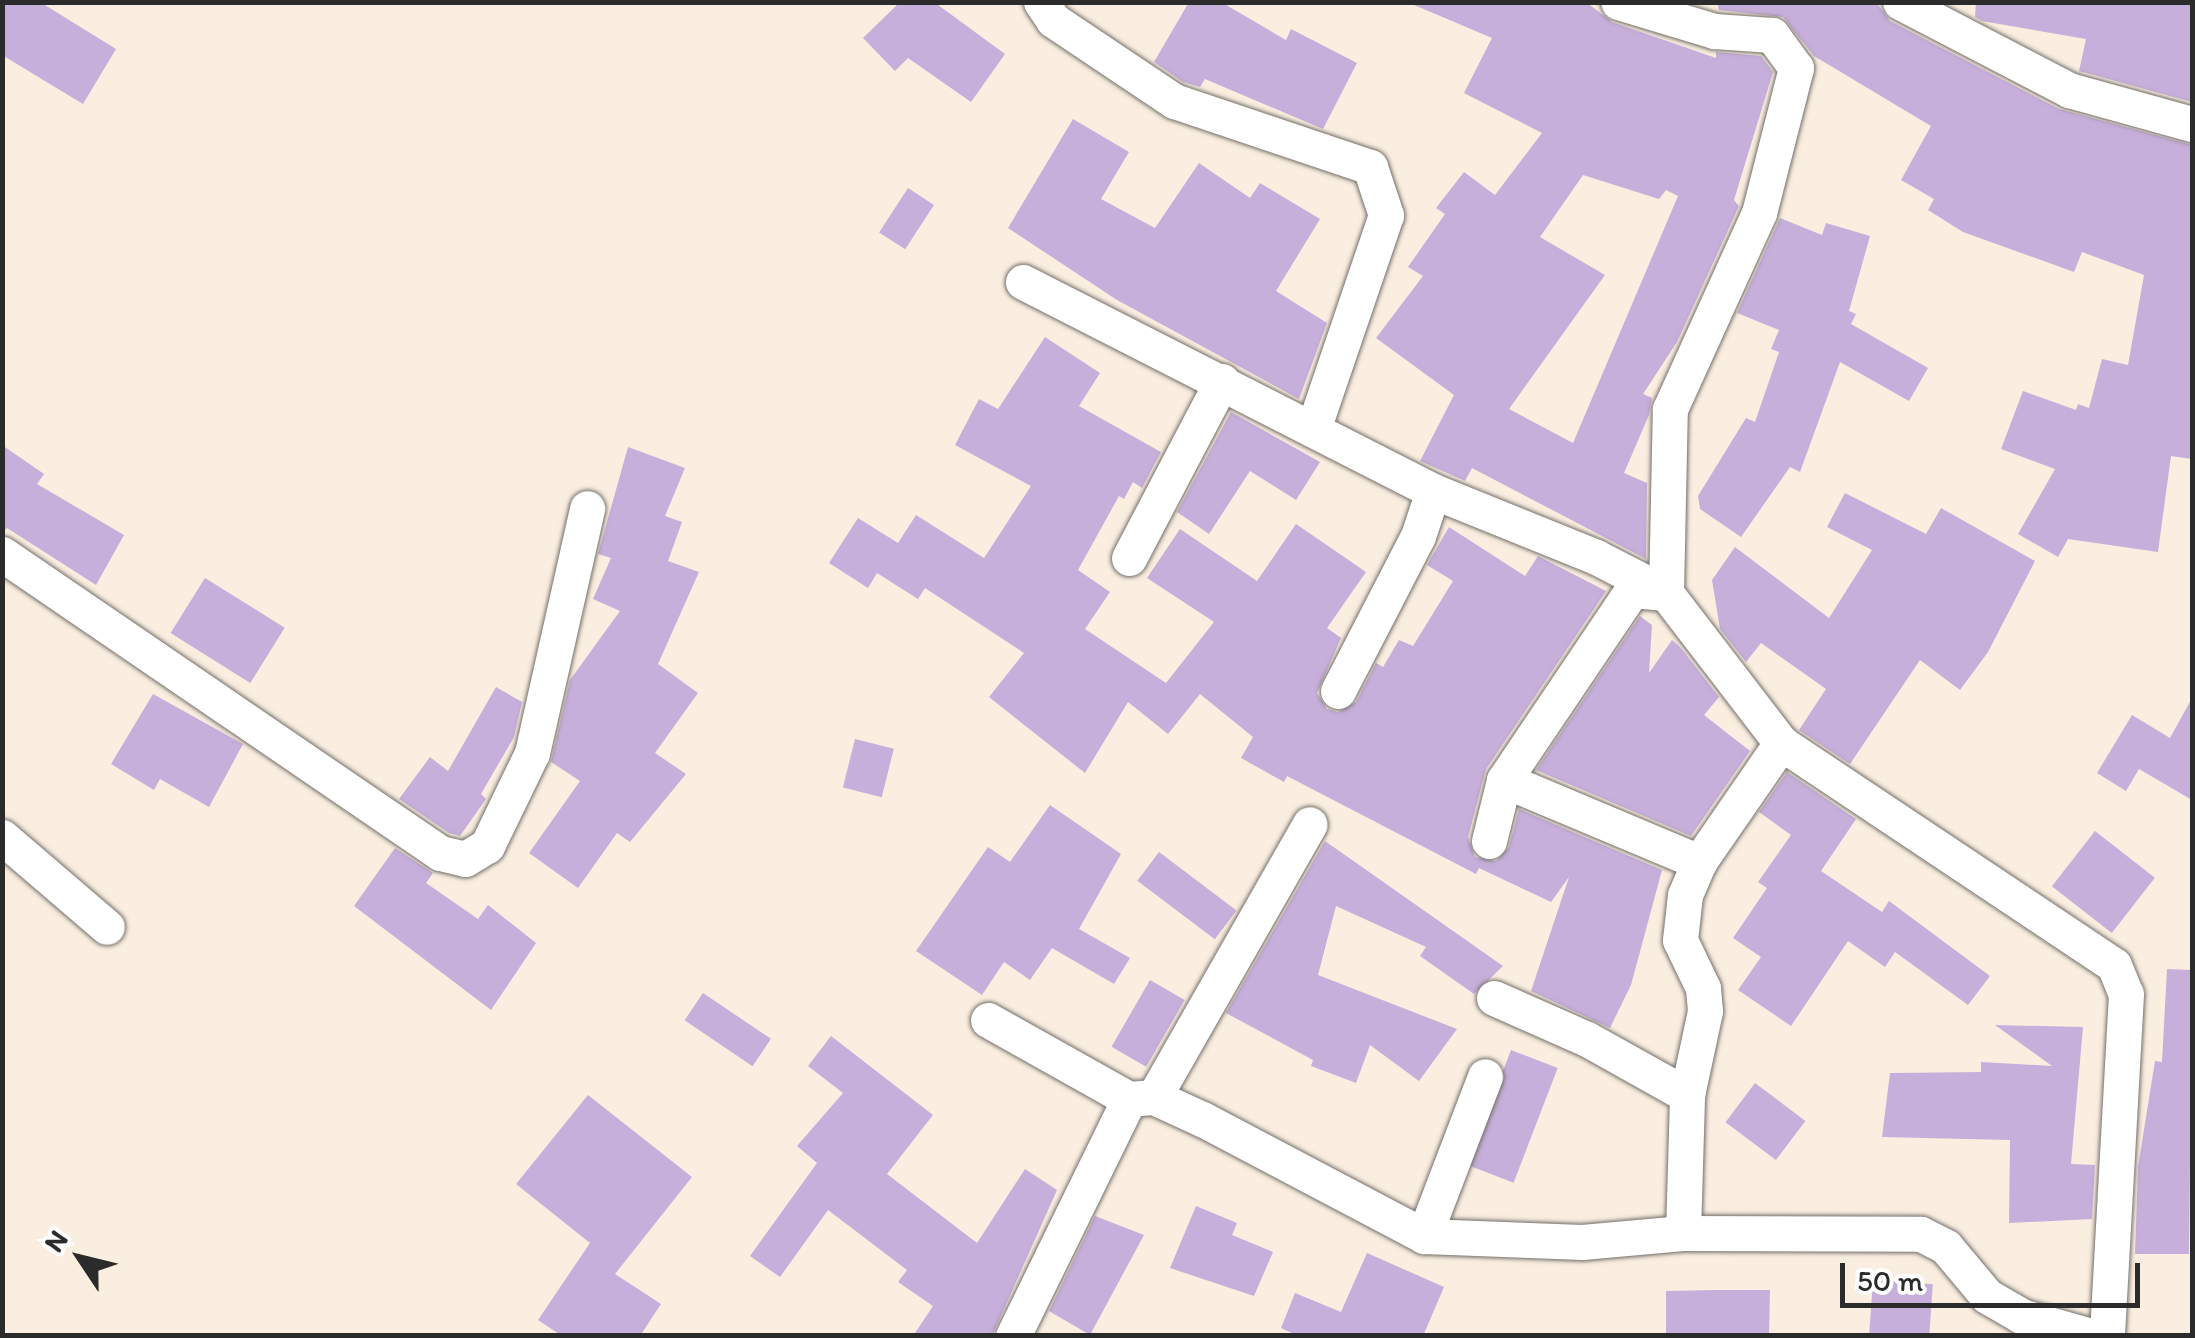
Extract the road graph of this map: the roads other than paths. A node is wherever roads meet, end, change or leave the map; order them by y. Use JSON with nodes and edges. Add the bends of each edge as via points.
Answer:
{"nodes":[{"id":1,"x":1618,"y":2,"type":"edge"},
{"id":2,"x":1900,"y":2,"type":"edge"},
{"id":3,"x":1053,"y":8,"type":"edge"},
{"id":4,"x":2192,"y":124,"type":"edge"},
{"id":5,"x":1022,"y":282,"type":"dead end"},
{"id":6,"x":1222,"y":381,"type":"junction"},
{"id":7,"x":1313,"y":429,"type":"junction"},
{"id":8,"x":1432,"y":491,"type":"junction"},
{"id":9,"x":588,"y":508,"type":"dead end"},
{"id":10,"x":2,"y":554,"type":"edge"},
{"id":11,"x":1129,"y":558,"type":"dead end"},
{"id":12,"x":1666,"y":593,"type":"junction"},
{"id":13,"x":1338,"y":691,"type":"dead end"},
{"id":14,"x":1782,"y":743,"type":"junction"},
{"id":15,"x":1504,"y":780,"type":"junction"},
{"id":16,"x":1310,"y":824,"type":"dead end"},
{"id":17,"x":2,"y":837,"type":"edge"},
{"id":18,"x":1489,"y":840,"type":"dead end"},
{"id":19,"x":1699,"y":862,"type":"junction"},
{"id":20,"x":107,"y":927,"type":"dead end"},
{"id":21,"x":1494,"y":998,"type":"dead end"},
{"id":22,"x":988,"y":1020,"type":"dead end"},
{"id":23,"x":1485,"y":1076,"type":"dead end"},
{"id":24,"x":1687,"y":1095,"type":"junction"},
{"id":25,"x":1141,"y":1098,"type":"junction"},
{"id":26,"x":1683,"y":1233,"type":"junction"},
{"id":27,"x":1424,"y":1236,"type":"junction"},
{"id":28,"x":1013,"y":1336,"type":"edge"},
{"id":29,"x":2092,"y":1336,"type":"edge"},
{"id":30,"x":2107,"y":1336,"type":"edge"}],
"edges":[{"from":1,"to":12,"type":"street","via":[[1714,31],[1772,35],[1796,68],[1758,213],[1670,409]]},
{"from":2,"to":4,"type":"street","via":[[2069,90]]},
{"from":3,"to":7,"type":"street","via":[[1174,101],[1370,166],[1386,216]]},
{"from":5,"to":6,"type":"street"},
{"from":6,"to":7,"type":"street"},
{"from":6,"to":11,"type":"street"},
{"from":7,"to":8,"type":"street"},
{"from":8,"to":12,"type":"street"},
{"from":8,"to":13,"type":"street","via":[[1418,536]]},
{"from":9,"to":10,"type":"street","via":[[532,753],[488,846],[465,859],[440,853]]},
{"from":12,"to":14,"type":"street"},
{"from":12,"to":15,"type":"street","via":[[1632,590]]},
{"from":14,"to":19,"type":"street"},
{"from":14,"to":30,"type":"street","via":[[2114,965],[2126,994]]},
{"from":15,"to":18,"type":"street"},
{"from":15,"to":19,"type":"street"},
{"from":16,"to":25,"type":"street"},
{"from":17,"to":20,"type":"street"},
{"from":19,"to":24,"type":"street","via":[[1685,896],[1680,940],[1704,988]]},
{"from":21,"to":24,"type":"street","via":[[1588,1039]]},
{"from":22,"to":25,"type":"street"},
{"from":23,"to":27,"type":"street"},
{"from":24,"to":26,"type":"street"},
{"from":25,"to":27,"type":"street"},
{"from":25,"to":28,"type":"street"},
{"from":26,"to":27,"type":"street","via":[[1582,1242]]},
{"from":26,"to":29,"type":"street","via":[[1920,1234],[1946,1247],[1987,1296],[2020,1316]]}]}
